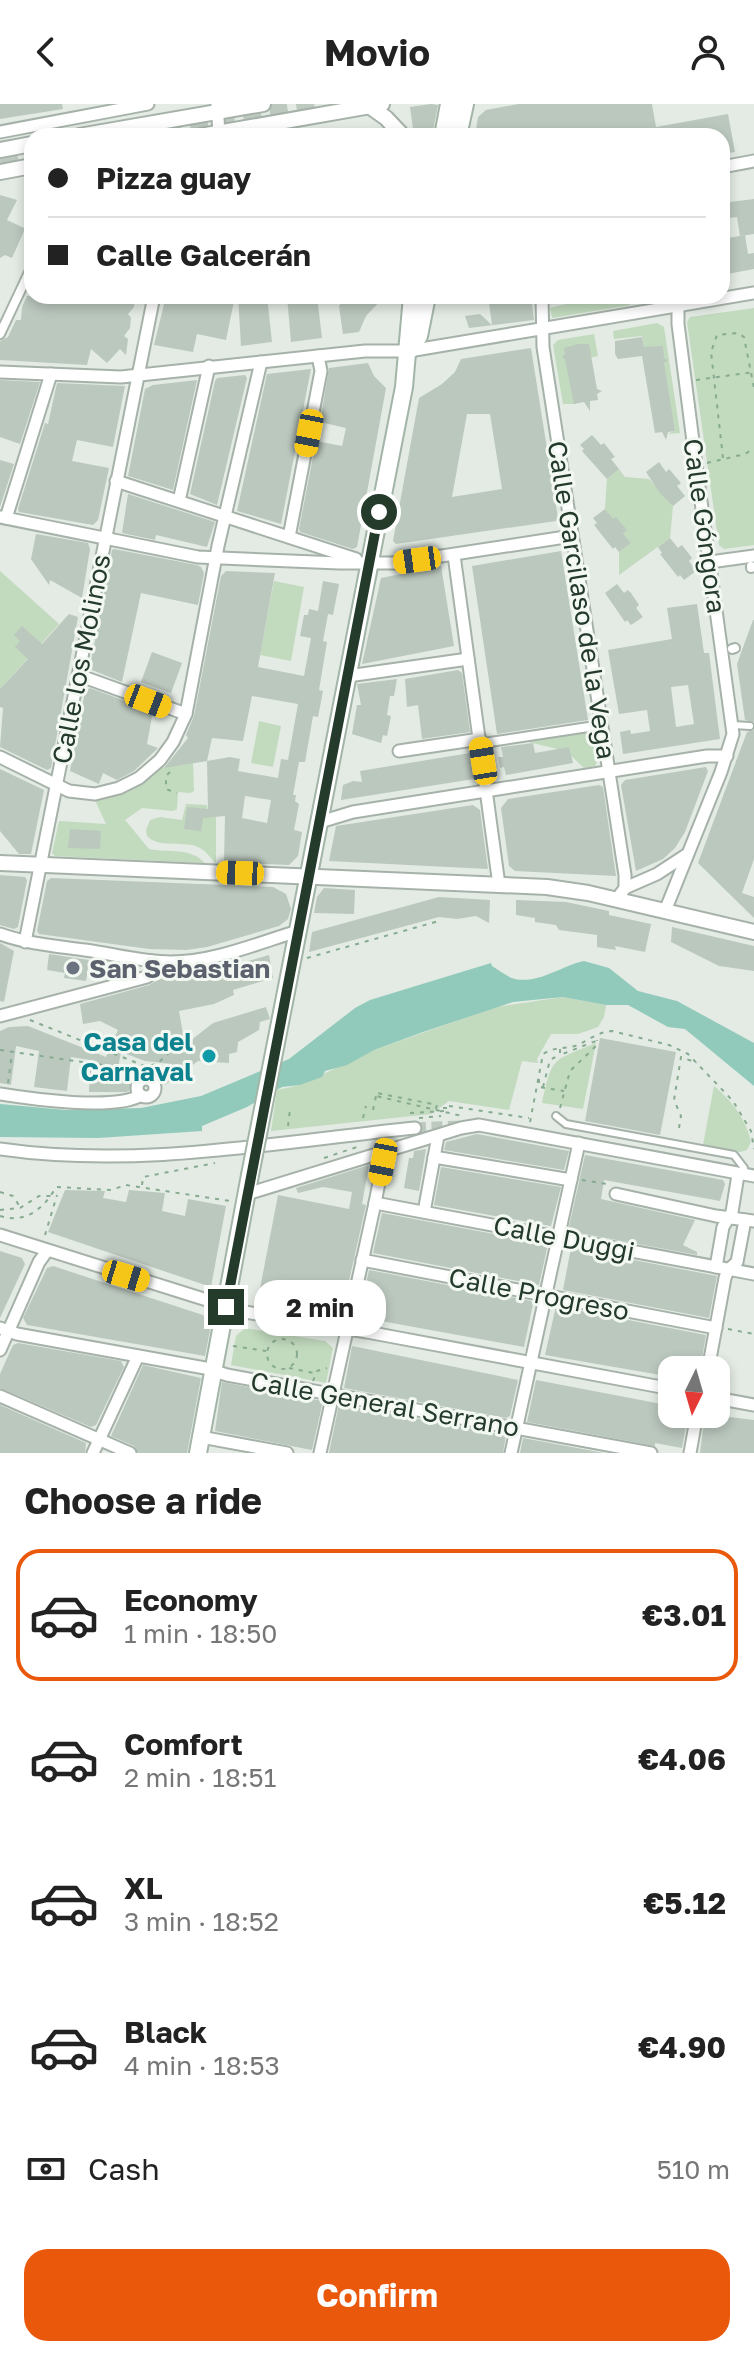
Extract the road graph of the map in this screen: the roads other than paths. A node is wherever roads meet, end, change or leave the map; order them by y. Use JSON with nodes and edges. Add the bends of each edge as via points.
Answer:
{"nodes":[{"id":1,"x":100,"y":104,"type":"edge"},
{"id":2,"x":148,"y":104,"type":"edge"},
{"id":3,"x":263,"y":104,"type":"edge"},
{"id":4,"x":449,"y":104,"type":"edge"},
{"id":5,"x":465,"y":104,"type":"edge"},
{"id":6,"x":375,"y":105,"type":"edge"},
{"id":7,"x":237,"y":106,"type":"edge"},
{"id":8,"x":112,"y":107,"type":"edge"},
{"id":9,"x":216,"y":108,"type":"edge"},
{"id":10,"x":93,"y":116,"type":"junction"},
{"id":11,"x":118,"y":128,"type":"edge"},
{"id":12,"x":218,"y":128,"type":"edge"},
{"id":13,"x":247,"y":128,"type":"edge"},
{"id":14,"x":395,"y":128,"type":"edge"},
{"id":15,"x":444,"y":128,"type":"edge"},
{"id":16,"x":456,"y":128,"type":"edge"},
{"id":17,"x":0,"y":132,"type":"edge"},
{"id":18,"x":24,"y":146,"type":"edge"},
{"id":19,"x":0,"y":150,"type":"edge"},
{"id":20,"x":754,"y":161,"type":"edge"},
{"id":21,"x":730,"y":166,"type":"edge"},
{"id":22,"x":24,"y":168,"type":"edge"},
{"id":23,"x":0,"y":172,"type":"edge"},
{"id":24,"x":24,"y":280,"type":"edge"},
{"id":25,"x":754,"y":293,"type":"edge"},
{"id":26,"x":730,"y":295,"type":"edge"},
{"id":27,"x":152,"y":304,"type":"edge"},
{"id":28,"x":411,"y":304,"type":"edge"},
{"id":29,"x":419,"y":304,"type":"edge"},
{"id":30,"x":425,"y":304,"type":"edge"},
{"id":31,"x":542,"y":304,"type":"edge"},
{"id":32,"x":663,"y":304,"type":"edge"},
{"id":33,"x":677,"y":304,"type":"edge"},
{"id":34,"x":4,"y":316,"type":"edge"},
{"id":35,"x":542,"y":329,"type":"junction"},
{"id":36,"x":0,"y":334,"type":"edge"},
{"id":37,"x":409,"y":351,"type":"junction"},
{"id":38,"x":318,"y":356,"type":"junction"},
{"id":39,"x":261,"y":362,"type":"junction"},
{"id":40,"x":209,"y":366,"type":"junction"},
{"id":41,"x":0,"y":372,"type":"edge"},
{"id":42,"x":51,"y":374,"type":"junction"},
{"id":43,"x":138,"y":375,"type":"junction"},
{"id":44,"x":116,"y":481,"type":"junction"},
{"id":45,"x":179,"y":501,"type":"junction"},
{"id":46,"x":226,"y":517,"type":"junction"},
{"id":47,"x":3,"y":518,"type":"edge"},
{"id":48,"x":572,"y":536,"type":"junction"},
{"id":49,"x":105,"y":537,"type":"junction"},
{"id":50,"x":289,"y":537,"type":"junction"},
{"id":51,"x":454,"y":555,"type":"junction"},
{"id":52,"x":216,"y":558,"type":"junction"},
{"id":53,"x":710,"y":562,"type":"junction"},
{"id":54,"x":752,"y":563,"type":"edge"},
{"id":55,"x":368,"y":564,"type":"junction"},
{"id":56,"x":468,"y":659,"type":"junction"},
{"id":57,"x":78,"y":675,"type":"junction"},
{"id":58,"x":348,"y":676,"type":"junction"},
{"id":59,"x":186,"y":714,"type":"junction"},
{"id":60,"x":733,"y":725,"type":"junction"},
{"id":61,"x":595,"y":726,"type":"dead end"},
{"id":62,"x":750,"y":726,"type":"dead end"},
{"id":63,"x":485,"y":741,"type":"junction"},
{"id":64,"x":399,"y":751,"type":"dead end"},
{"id":65,"x":0,"y":757,"type":"edge"},
{"id":66,"x":731,"y":757,"type":"junction"},
{"id":67,"x":609,"y":772,"type":"junction"},
{"id":68,"x":56,"y":785,"type":"junction"},
{"id":69,"x":487,"y":791,"type":"junction"},
{"id":70,"x":320,"y":822,"type":"junction"},
{"id":71,"x":686,"y":855,"type":"junction"},
{"id":72,"x":3,"y":860,"type":"edge"},
{"id":73,"x":40,"y":865,"type":"junction"},
{"id":74,"x":309,"y":878,"type":"junction"},
{"id":75,"x":499,"y":885,"type":"junction"},
{"id":76,"x":620,"y":894,"type":"junction"},
{"id":77,"x":665,"y":911,"type":"junction"},
{"id":78,"x":298,"y":931,"type":"junction"},
{"id":79,"x":754,"y":932,"type":"edge"},
{"id":80,"x":0,"y":934,"type":"edge"},
{"id":81,"x":25,"y":942,"type":"junction"},
{"id":82,"x":148,"y":961,"type":"junction"},
{"id":83,"x":0,"y":1016,"type":"edge"},
{"id":84,"x":3,"y":1091,"type":"edge"},
{"id":85,"x":141,"y":1095,"type":"dead end"},
{"id":86,"x":556,"y":1116,"type":"road end"},
{"id":87,"x":415,"y":1123,"type":"tunnel mouth"},
{"id":88,"x":438,"y":1136,"type":"junction"},
{"id":89,"x":579,"y":1143,"type":"junction"},
{"id":90,"x":0,"y":1149,"type":"edge"},
{"id":91,"x":381,"y":1154,"type":"junction"},
{"id":92,"x":434,"y":1157,"type":"junction"},
{"id":93,"x":746,"y":1176,"type":"edge"},
{"id":94,"x":571,"y":1180,"type":"junction"},
{"id":95,"x":247,"y":1194,"type":"junction"},
{"id":96,"x":616,"y":1194,"type":"road end"},
{"id":97,"x":375,"y":1203,"type":"junction"},
{"id":98,"x":424,"y":1212,"type":"junction"},
{"id":99,"x":728,"y":1218,"type":"junction"},
{"id":100,"x":750,"y":1220,"type":"edge"},
{"id":101,"x":0,"y":1235,"type":"edge"},
{"id":102,"x":558,"y":1237,"type":"junction"},
{"id":103,"x":47,"y":1251,"type":"junction"},
{"id":104,"x":362,"y":1260,"type":"junction"},
{"id":105,"x":722,"y":1268,"type":"junction"},
{"id":106,"x":754,"y":1274,"type":"edge"},
{"id":107,"x":545,"y":1295,"type":"junction"},
{"id":108,"x":226,"y":1307,"type":"junction"},
{"id":109,"x":721,"y":1328,"type":"junction"},
{"id":110,"x":348,"y":1329,"type":"junction"},
{"id":111,"x":4,"y":1330,"type":"edge"},
{"id":112,"x":0,"y":1350,"type":"edge"},
{"id":113,"x":138,"y":1356,"type":"junction"},
{"id":114,"x":712,"y":1356,"type":"edge"},
{"id":115,"x":530,"y":1363,"type":"junction"},
{"id":116,"x":214,"y":1370,"type":"junction"},
{"id":117,"x":658,"y":1386,"type":"edge"},
{"id":118,"x":334,"y":1394,"type":"junction"},
{"id":119,"x":0,"y":1396,"type":"edge"},
{"id":120,"x":730,"y":1401,"type":"edge"},
{"id":121,"x":754,"y":1405,"type":"edge"},
{"id":122,"x":517,"y":1427,"type":"junction"},
{"id":123,"x":694,"y":1428,"type":"edge"},
{"id":124,"x":99,"y":1439,"type":"junction"},
{"id":125,"x":199,"y":1445,"type":"edge"},
{"id":126,"x":93,"y":1453,"type":"edge"},
{"id":127,"x":130,"y":1453,"type":"edge"},
{"id":128,"x":287,"y":1453,"type":"edge"},
{"id":129,"x":320,"y":1453,"type":"edge"},
{"id":130,"x":511,"y":1453,"type":"edge"},
{"id":131,"x":651,"y":1453,"type":"edge"},
{"id":132,"x":690,"y":1453,"type":"edge"}],
"edges":[{"from":1,"to":10,"type":"lane"},
{"from":2,"to":8,"type":"street"},
{"from":3,"to":7,"type":"street"},
{"from":4,"to":15,"type":"main road"},
{"from":5,"to":16,"type":"main road"},
{"from":6,"to":13,"type":"street"},
{"from":6,"to":14,"type":"street"},
{"from":7,"to":9,"type":"street"},
{"from":8,"to":10,"type":"street"},
{"from":9,"to":11,"type":"street"},
{"from":9,"to":12,"type":"street"},
{"from":10,"to":17,"type":"street"},
{"from":18,"to":19,"type":"street"},
{"from":20,"to":21,"type":"street"},
{"from":22,"to":23,"type":"street"},
{"from":24,"to":34,"type":"street"},
{"from":25,"to":26,"type":"street"},
{"from":27,"to":43,"type":"street","name":"Calle los Molinos"},
{"from":28,"to":37,"type":"main road"},
{"from":29,"to":37,"type":"main road"},
{"from":30,"to":37,"type":"main road","via":[[419,336]]},
{"from":31,"to":35,"type":"street","name":"Calle Garcilaso de la Vega"},
{"from":32,"to":35,"type":"street"},
{"from":33,"to":53,"type":"street","name":"Calle Góngora"},
{"from":34,"to":36,"type":"street"},
{"from":35,"to":37,"type":"street"},
{"from":35,"to":48,"type":"street","name":"Calle Garcilaso de la Vega"},
{"from":37,"to":38,"type":"street"},
{"from":37,"to":55,"type":"main road"},
{"from":38,"to":39,"type":"street"},
{"from":38,"to":50,"type":"street","via":[[321,371]]},
{"from":39,"to":40,"type":"street"},
{"from":39,"to":46,"type":"street"},
{"from":40,"to":43,"type":"street"},
{"from":40,"to":45,"type":"street"},
{"from":41,"to":42,"type":"street"},
{"from":42,"to":43,"type":"street"},
{"from":42,"to":47,"type":"street"},
{"from":43,"to":44,"type":"street","name":"Calle los Molinos"},
{"from":44,"to":45,"type":"street"},
{"from":44,"to":49,"type":"street","name":"Calle los Molinos"},
{"from":45,"to":46,"type":"street"},
{"from":46,"to":50,"type":"street"},
{"from":46,"to":52,"type":"street"},
{"from":47,"to":49,"type":"street"},
{"from":48,"to":51,"type":"street"},
{"from":48,"to":67,"type":"street","name":"Calle Garcilaso de la Vega"},
{"from":49,"to":52,"type":"street"},
{"from":49,"to":57,"type":"street","name":"Calle los Molinos"},
{"from":50,"to":55,"type":"street"},
{"from":51,"to":55,"type":"street"},
{"from":51,"to":56,"type":"street"},
{"from":52,"to":55,"type":"street"},
{"from":52,"to":59,"type":"street"},
{"from":53,"to":54,"type":"street"},
{"from":53,"to":60,"type":"street","name":"Calle Góngora"},
{"from":55,"to":58,"type":"main road"},
{"from":56,"to":58,"type":"street"},
{"from":56,"to":63,"type":"street"},
{"from":57,"to":59,"type":"street"},
{"from":57,"to":68,"type":"street","name":"Calle los Molinos"},
{"from":58,"to":70,"type":"main road"},
{"from":59,"to":68,"type":"street","via":[[167,750],[139,778],[95,794]]},
{"from":60,"to":62,"type":"lane"},
{"from":60,"to":66,"type":"street","name":"Calle Góngora"},
{"from":61,"to":63,"type":"street"},
{"from":63,"to":64,"type":"street"},
{"from":63,"to":69,"type":"street"},
{"from":65,"to":68,"type":"street"},
{"from":66,"to":67,"type":"street"},
{"from":66,"to":71,"type":"street","name":"Calle Góngora"},
{"from":67,"to":69,"type":"street"},
{"from":67,"to":76,"type":"street","name":"Calle Garcilaso de la Vega"},
{"from":68,"to":73,"type":"street","name":"Calle los Molinos"},
{"from":69,"to":70,"type":"street"},
{"from":69,"to":75,"type":"street"},
{"from":70,"to":74,"type":"main road"},
{"from":71,"to":76,"type":"street"},
{"from":71,"to":77,"type":"street","name":"Calle Góngora"},
{"from":72,"to":73,"type":"street"},
{"from":73,"to":74,"type":"street"},
{"from":73,"to":81,"type":"street","name":"Calle los Molinos"},
{"from":74,"to":75,"type":"street"},
{"from":74,"to":78,"type":"main road"},
{"from":75,"to":76,"type":"street"},
{"from":76,"to":77,"type":"street"},
{"from":77,"to":79,"type":"street"},
{"from":78,"to":82,"type":"street","via":[[200,959]]},
{"from":78,"to":95,"type":"main road","bridge":true,"via":[[297,961],[285,997]]},
{"from":80,"to":81,"type":"street"},
{"from":81,"to":82,"type":"street"},
{"from":82,"to":83,"type":"street","via":[[125,981]]},
{"from":84,"to":85,"type":"street","via":[[76,1102]]},
{"from":86,"to":93,"type":"lane","via":[[566,1124],[734,1155]]},
{"from":87,"to":90,"type":"street","via":[[141,1157],[69,1157]]},
{"from":88,"to":89,"type":"street","via":[[489,1125]]},
{"from":88,"to":91,"type":"street"},
{"from":88,"to":92,"type":"street"},
{"from":89,"to":93,"type":"street"},
{"from":89,"to":94,"type":"street"},
{"from":91,"to":95,"type":"street"},
{"from":91,"to":97,"type":"street"},
{"from":92,"to":94,"type":"street"},
{"from":92,"to":98,"type":"street"},
{"from":93,"to":99,"type":"street"},
{"from":94,"to":102,"type":"street"},
{"from":95,"to":108,"type":"main road"},
{"from":96,"to":99,"type":"street"},
{"from":97,"to":98,"type":"street","name":"Calle Duggi"},
{"from":97,"to":104,"type":"street"},
{"from":98,"to":102,"type":"street","name":"Calle Duggi"},
{"from":99,"to":100,"type":"street"},
{"from":99,"to":105,"type":"street"},
{"from":100,"to":105,"type":"street","via":[[737,1262]]},
{"from":101,"to":103,"type":"street"},
{"from":102,"to":105,"type":"street","name":"Calle Duggi"},
{"from":102,"to":107,"type":"street"},
{"from":103,"to":108,"type":"street"},
{"from":103,"to":111,"type":"street"},
{"from":104,"to":107,"type":"street","name":"Calle Progreso"},
{"from":104,"to":110,"type":"street"},
{"from":105,"to":106,"type":"street","name":"Calle Duggi"},
{"from":105,"to":109,"type":"street"},
{"from":107,"to":109,"type":"street","name":"Calle Progreso"},
{"from":107,"to":115,"type":"street"},
{"from":108,"to":110,"type":"street"},
{"from":108,"to":116,"type":"main road"},
{"from":109,"to":114,"type":"street"},
{"from":110,"to":115,"type":"street"},
{"from":110,"to":118,"type":"street"},
{"from":111,"to":112,"type":"street"},
{"from":111,"to":113,"type":"street","name":"Calle General Serrano"},
{"from":113,"to":116,"type":"street","name":"Calle General Serrano"},
{"from":113,"to":124,"type":"street"},
{"from":115,"to":117,"type":"street"},
{"from":115,"to":122,"type":"street"},
{"from":116,"to":118,"type":"street","name":"Calle General Serrano"},
{"from":116,"to":125,"type":"main road"},
{"from":118,"to":122,"type":"street","name":"Calle General Serrano"},
{"from":118,"to":129,"type":"street"},
{"from":119,"to":124,"type":"street"},
{"from":120,"to":121,"type":"street"},
{"from":122,"to":130,"type":"street"},
{"from":122,"to":131,"type":"street","name":"Calle General Serrano"},
{"from":123,"to":132,"type":"street"},
{"from":124,"to":126,"type":"street"},
{"from":124,"to":127,"type":"street"},
{"from":125,"to":128,"type":"street"}]}
